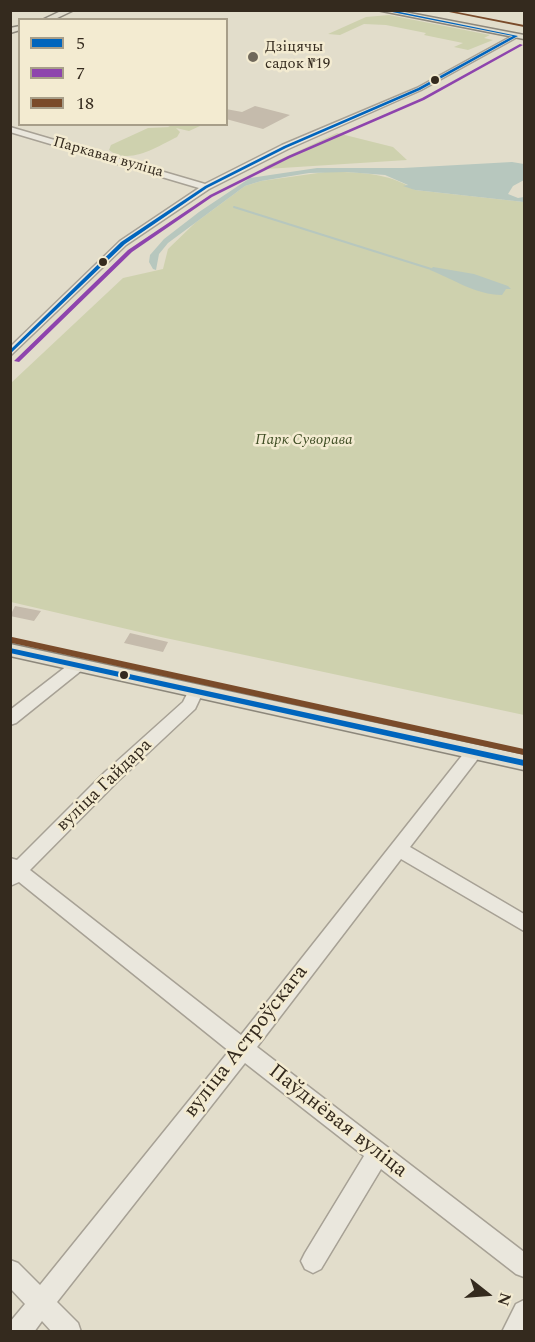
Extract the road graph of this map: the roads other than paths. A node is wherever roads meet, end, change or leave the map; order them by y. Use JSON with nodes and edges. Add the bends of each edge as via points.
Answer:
{"nodes":[{"id":1,"x":71,"y":10,"type":"edge"},
{"id":2,"x":380,"y":10,"type":"edge"},
{"id":3,"x":394,"y":12,"type":"edge"},
{"id":4,"x":50,"y":18,"type":"edge"},
{"id":5,"x":522,"y":35,"type":"edge"},
{"id":6,"x":10,"y":129,"type":"edge"},
{"id":7,"x":206,"y":187,"type":"junction"},
{"id":8,"x":10,"y":352,"type":"edge"},
{"id":9,"x":10,"y":650,"type":"edge"},
{"id":10,"x":77,"y":666,"type":"junction"},
{"id":11,"x":195,"y":692,"type":"junction"},
{"id":12,"x":10,"y":719,"type":"edge"},
{"id":13,"x":474,"y":752,"type":"junction"},
{"id":14,"x":525,"y":763,"type":"edge"},
{"id":15,"x":399,"y":849,"type":"junction"},
{"id":16,"x":13,"y":872,"type":"edge"},
{"id":17,"x":525,"y":923,"type":"edge"},
{"id":18,"x":243,"y":1049,"type":"junction"},
{"id":19,"x":378,"y":1154,"type":"junction"},
{"id":20,"x":313,"y":1261,"type":"dead end"},
{"id":21,"x":525,"y":1266,"type":"edge"},
{"id":22,"x":10,"y":1271,"type":"edge"},
{"id":23,"x":41,"y":1303,"type":"junction"},
{"id":24,"x":525,"y":1311,"type":"edge"},
{"id":25,"x":18,"y":1332,"type":"edge"},
{"id":26,"x":69,"y":1332,"type":"edge"},
{"id":27,"x":514,"y":1332,"type":"edge"}],
"edges":[{"from":1,"to":4,"type":"main road"},
{"from":2,"to":3,"type":"main road"},
{"from":3,"to":5,"type":"main road"},
{"from":5,"to":7,"type":"street","via":[[420,89],[285,147]]},
{"from":6,"to":7,"type":"street","name":"Паркавая вуліца"},
{"from":7,"to":8,"type":"street","via":[[123,243]]},
{"from":9,"to":10,"type":"main road"},
{"from":10,"to":11,"type":"main road"},
{"from":10,"to":12,"type":"street"},
{"from":11,"to":13,"type":"main road"},
{"from":11,"to":16,"type":"street","name":"вуліца Гайдара","via":[[190,705]]},
{"from":13,"to":14,"type":"main road"},
{"from":13,"to":15,"type":"street","name":"вуліца Астроўскага"},
{"from":15,"to":17,"type":"street"},
{"from":15,"to":18,"type":"street","name":"вуліца Астроўскага"},
{"from":16,"to":18,"type":"street","name":"Паўднёвая вуліца"},
{"from":18,"to":19,"type":"street","name":"Паўднёвая вуліца"},
{"from":18,"to":23,"type":"street","name":"вуліца Астроўскага"},
{"from":19,"to":20,"type":"street"},
{"from":19,"to":21,"type":"street","name":"Паўднёвая вуліца"},
{"from":22,"to":23,"type":"street"},
{"from":23,"to":25,"type":"street","name":"вуліца Астроўскага"},
{"from":23,"to":26,"type":"street"},
{"from":24,"to":27,"type":"street"}]}
